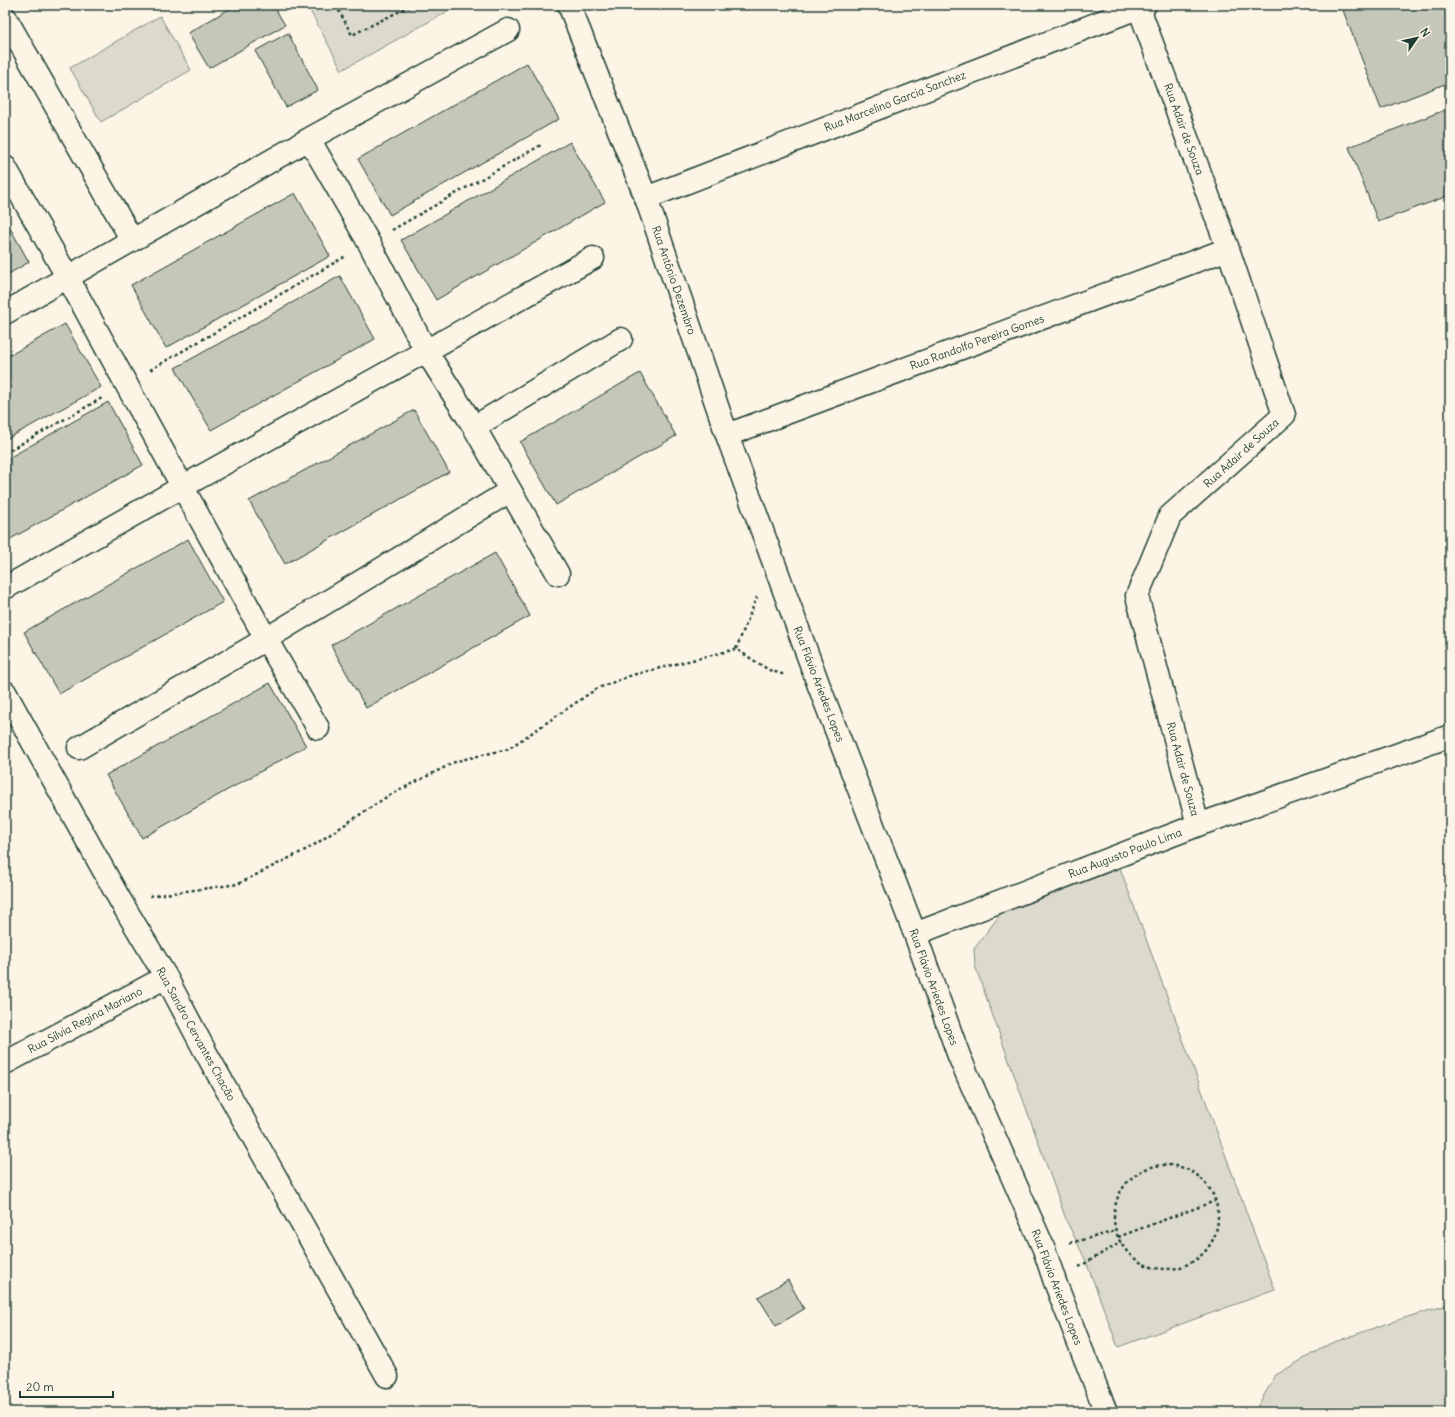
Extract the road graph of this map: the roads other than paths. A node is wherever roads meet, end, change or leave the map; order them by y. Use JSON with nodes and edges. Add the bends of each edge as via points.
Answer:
{"nodes":[{"id":1,"x":569,"y":5,"type":"edge"},
{"id":2,"x":1142,"y":6,"type":"edge"},
{"id":3,"x":5,"y":17,"type":"edge"},
{"id":4,"x":508,"y":30,"type":"dead end"},
{"id":5,"x":308,"y":139,"type":"junction"},
{"id":6,"x":5,"y":167,"type":"edge"},
{"id":7,"x":646,"y":198,"type":"junction"},
{"id":8,"x":132,"y":240,"type":"junction"},
{"id":9,"x":1228,"y":249,"type":"junction"},
{"id":10,"x":593,"y":258,"type":"dead end"},
{"id":11,"x":68,"y":278,"type":"junction"},
{"id":12,"x":5,"y":313,"type":"edge"},
{"id":13,"x":621,"y":339,"type":"dead end"},
{"id":14,"x":426,"y":351,"type":"junction"},
{"id":15,"x":474,"y":427,"type":"junction"},
{"id":16,"x":727,"y":436,"type":"junction"},
{"id":17,"x":182,"y":487,"type":"junction"},
{"id":18,"x":510,"y":490,"type":"junction"},
{"id":19,"x":772,"y":558,"type":"joint"},
{"id":20,"x":558,"y":574,"type":"dead end"},
{"id":21,"x":5,"y":588,"type":"edge"},
{"id":22,"x":266,"y":639,"type":"junction"},
{"id":23,"x":5,"y":692,"type":"edge"},
{"id":24,"x":318,"y":728,"type":"dead end"},
{"id":25,"x":1450,"y":736,"type":"edge"},
{"id":26,"x":79,"y":748,"type":"dead end"},
{"id":27,"x":1198,"y":825,"type":"junction"},
{"id":28,"x":915,"y":934,"type":"junction"},
{"id":29,"x":166,"y":977,"type":"junction"},
{"id":30,"x":5,"y":1063,"type":"edge"},
{"id":31,"x":386,"y":1376,"type":"dead end"},
{"id":32,"x":1106,"y":1412,"type":"edge"}],
"edges":[{"from":1,"to":7,"type":"street","name":"Rua Antônio Dezembro"},
{"from":2,"to":7,"type":"street","name":"Rua Marcelino Garcia Sanchez"},
{"from":2,"to":9,"type":"street","name":"Rua Adair de Souza"},
{"from":3,"to":8,"type":"street"},
{"from":4,"to":5,"type":"street"},
{"from":5,"to":8,"type":"street"},
{"from":5,"to":14,"type":"street","via":[[369,243]]},
{"from":6,"to":11,"type":"street"},
{"from":7,"to":16,"type":"street","name":"Rua Antônio Dezembro"},
{"from":8,"to":11,"type":"street"},
{"from":9,"to":16,"type":"street","name":"Rua Randolfo Pereira Gomes"},
{"from":9,"to":27,"type":"street","name":"Rua Adair de Souza","via":[[1284,415],[1170,516],[1138,596]]},
{"from":10,"to":14,"type":"street"},
{"from":11,"to":12,"type":"street"},
{"from":11,"to":17,"type":"street"},
{"from":13,"to":15,"type":"street"},
{"from":14,"to":15,"type":"street"},
{"from":14,"to":17,"type":"street"},
{"from":15,"to":18,"type":"street"},
{"from":16,"to":19,"type":"street","name":"Rua Antônio Dezembro"},
{"from":17,"to":21,"type":"street"},
{"from":17,"to":22,"type":"street"},
{"from":18,"to":20,"type":"street"},
{"from":18,"to":22,"type":"street"},
{"from":19,"to":28,"type":"street","name":"Rua Flávio Ariedes Lopes"},
{"from":22,"to":24,"type":"street"},
{"from":22,"to":26,"type":"street"},
{"from":23,"to":29,"type":"street","name":"Rua Sandro Cervantes Chacão","via":[[120,900]]},
{"from":25,"to":27,"type":"street","name":"Rua Augusto Paulo Lima"},
{"from":27,"to":28,"type":"street","name":"Rua Augusto Paulo Lima"},
{"from":28,"to":32,"type":"street","name":"Rua Flávio Ariedes Lopes","via":[[959,1056],[1044,1250]]},
{"from":29,"to":30,"type":"street","name":"Rua Sílvia Regina Mariano"},
{"from":29,"to":31,"type":"street","name":"Rua Sandro Cervantes Chacão","via":[[205,1052]]}]}
